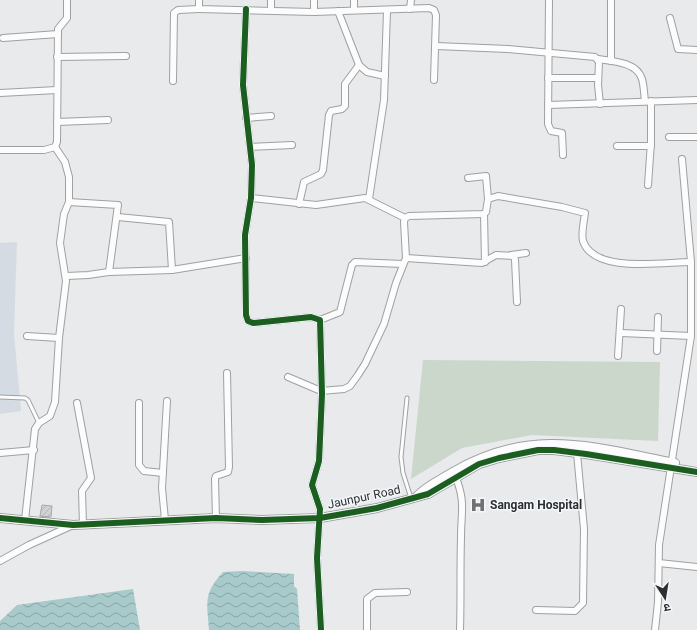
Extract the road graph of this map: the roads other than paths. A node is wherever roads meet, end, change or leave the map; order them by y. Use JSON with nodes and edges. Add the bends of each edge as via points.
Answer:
{"nodes":[{"id":1,"x":67,"y":0,"type":"edge"},
{"id":2,"x":199,"y":0,"type":"edge"},
{"id":3,"x":271,"y":0,"type":"edge"},
{"id":4,"x":314,"y":0,"type":"edge"},
{"id":5,"x":354,"y":0,"type":"edge"},
{"id":6,"x":411,"y":0,"type":"edge"},
{"id":7,"x":549,"y":0,"type":"edge"},
{"id":8,"x":611,"y":0,"type":"edge"},
{"id":9,"x":199,"y":9,"type":"junction"},
{"id":10,"x":246,"y":9,"type":"junction"},
{"id":11,"x":410,"y":9,"type":"junction"},
{"id":12,"x":271,"y":10,"type":"junction"},
{"id":13,"x":354,"y":10,"type":"junction"},
{"id":14,"x":338,"y":11,"type":"junction"},
{"id":15,"x":387,"y":11,"type":"junction"},
{"id":16,"x":314,"y":12,"type":"junction"},
{"id":17,"x":670,"y":18,"type":"dead end"},
{"id":18,"x":58,"y":34,"type":"junction"},
{"id":19,"x":3,"y":38,"type":"dead end"},
{"id":20,"x":436,"y":46,"type":"junction"},
{"id":21,"x":697,"y":50,"type":"edge"},
{"id":22,"x":548,"y":53,"type":"junction"},
{"id":23,"x":126,"y":56,"type":"dead end"},
{"id":24,"x":57,"y":57,"type":"junction"},
{"id":25,"x":598,"y":59,"type":"junction"},
{"id":26,"x":611,"y":61,"type":"junction"},
{"id":27,"x":359,"y":65,"type":"junction"},
{"id":28,"x":385,"y":76,"type":"junction"},
{"id":29,"x":548,"y":78,"type":"junction"},
{"id":30,"x":598,"y":78,"type":"junction"},
{"id":31,"x":434,"y":80,"type":"dead end"},
{"id":32,"x":173,"y":81,"type":"dead end"},
{"id":33,"x":57,"y":90,"type":"junction"},
{"id":34,"x":0,"y":93,"type":"edge"},
{"id":35,"x":697,"y":100,"type":"edge"},
{"id":36,"x":648,"y":101,"type":"junction"},
{"id":37,"x":600,"y":104,"type":"junction"},
{"id":38,"x":548,"y":105,"type":"junction"},
{"id":39,"x":271,"y":116,"type":"dead end"},
{"id":40,"x":246,"y":118,"type":"junction"},
{"id":41,"x":108,"y":120,"type":"dead end"},
{"id":42,"x":57,"y":122,"type":"junction"},
{"id":43,"x":669,"y":137,"type":"dead end"},
{"id":44,"x":697,"y":137,"type":"edge"},
{"id":45,"x":292,"y":145,"type":"dead end"},
{"id":46,"x":617,"y":146,"type":"dead end"},
{"id":47,"x":651,"y":146,"type":"junction"},
{"id":48,"x":55,"y":147,"type":"junction"},
{"id":49,"x":250,"y":147,"type":"junction"},
{"id":50,"x":0,"y":150,"type":"edge"},
{"id":51,"x":563,"y":155,"type":"dead end"},
{"id":52,"x":682,"y":159,"type":"dead end"},
{"id":53,"x":468,"y":178,"type":"dead end"},
{"id":54,"x":648,"y":185,"type":"dead end"},
{"id":55,"x":251,"y":198,"type":"junction"},
{"id":56,"x":369,"y":199,"type":"junction"},
{"id":57,"x":488,"y":199,"type":"junction"},
{"id":58,"x":69,"y":202,"type":"junction"},
{"id":59,"x":299,"y":204,"type":"junction"},
{"id":60,"x":484,"y":214,"type":"junction"},
{"id":61,"x":118,"y":217,"type":"junction"},
{"id":62,"x":405,"y":218,"type":"junction"},
{"id":63,"x":526,"y":253,"type":"dead end"},
{"id":64,"x":511,"y":254,"type":"junction"},
{"id":65,"x":246,"y":258,"type":"junction"},
{"id":66,"x":405,"y":261,"type":"junction"},
{"id":67,"x":485,"y":262,"type":"junction"},
{"id":68,"x":691,"y":262,"type":"junction"},
{"id":69,"x":172,"y":270,"type":"junction"},
{"id":70,"x":109,"y":272,"type":"junction"},
{"id":71,"x":67,"y":276,"type":"junction"},
{"id":72,"x":517,"y":302,"type":"dead end"},
{"id":73,"x":694,"y":308,"type":"edge"},
{"id":74,"x":621,"y":309,"type":"dead end"},
{"id":75,"x":658,"y":317,"type":"dead end"},
{"id":76,"x":320,"y":320,"type":"junction"},
{"id":77,"x":621,"y":333,"type":"junction"},
{"id":78,"x":657,"y":334,"type":"junction"},
{"id":79,"x":27,"y":336,"type":"dead end"},
{"id":80,"x":691,"y":336,"type":"junction"},
{"id":81,"x":59,"y":338,"type":"junction"},
{"id":82,"x":657,"y":351,"type":"dead end"},
{"id":83,"x":618,"y":356,"type":"dead end"},
{"id":84,"x":227,"y":373,"type":"dead end"},
{"id":85,"x":288,"y":377,"type":"dead end"},
{"id":86,"x":322,"y":391,"type":"junction"},
{"id":87,"x":0,"y":396,"type":"edge"},
{"id":88,"x":407,"y":398,"type":"dead end"},
{"id":89,"x":167,"y":401,"type":"dead end"},
{"id":90,"x":77,"y":403,"type":"dead end"},
{"id":91,"x":139,"y":403,"type":"dead end"},
{"id":92,"x":39,"y":423,"type":"junction"},
{"id":93,"x":34,"y":450,"type":"junction"},
{"id":94,"x":0,"y":453,"type":"edge"},
{"id":95,"x":577,"y":453,"type":"junction"},
{"id":96,"x":671,"y":465,"type":"junction"},
{"id":97,"x":697,"y":467,"type":"edge"},
{"id":98,"x":697,"y":472,"type":"edge"},
{"id":99,"x":163,"y":473,"type":"junction"},
{"id":100,"x":455,"y":474,"type":"junction"},
{"id":101,"x":413,"y":498,"type":"junction"},
{"id":102,"x":0,"y":518,"type":"edge"},
{"id":103,"x":216,"y":518,"type":"junction"},
{"id":104,"x":320,"y":518,"type":"junction"},
{"id":105,"x":25,"y":520,"type":"junction"},
{"id":106,"x":165,"y":520,"type":"junction"},
{"id":107,"x":73,"y":525,"type":"junction"},
{"id":108,"x":84,"y":525,"type":"junction"},
{"id":109,"x":0,"y":561,"type":"edge"},
{"id":110,"x":659,"y":564,"type":"junction"},
{"id":111,"x":697,"y":567,"type":"edge"},
{"id":112,"x":407,"y":592,"type":"dead end"},
{"id":113,"x":536,"y":610,"type":"dead end"},
{"id":114,"x":321,"y":630,"type":"edge"},
{"id":115,"x":367,"y":630,"type":"edge"},
{"id":116,"x":460,"y":630,"type":"edge"},
{"id":117,"x":655,"y":630,"type":"edge"}],
"edges":[{"from":1,"to":18,"type":"street","via":[[67,18],[59,26]]},
{"from":2,"to":9,"type":"street"},
{"from":3,"to":12,"type":"street"},
{"from":4,"to":16,"type":"street"},
{"from":5,"to":13,"type":"street"},
{"from":6,"to":11,"type":"street"},
{"from":7,"to":22,"type":"street"},
{"from":8,"to":26,"type":"street"},
{"from":9,"to":10,"type":"street"},
{"from":9,"to":32,"type":"street","via":[[178,10],[174,13]]},
{"from":10,"to":12,"type":"street"},
{"from":10,"to":40,"type":"street","via":[[243,85]]},
{"from":11,"to":15,"type":"street"},
{"from":11,"to":20,"type":"street","via":[[434,10]]},
{"from":12,"to":16,"type":"street"},
{"from":13,"to":14,"type":"street"},
{"from":13,"to":15,"type":"street"},
{"from":14,"to":16,"type":"street"},
{"from":14,"to":27,"type":"street"},
{"from":15,"to":28,"type":"street"},
{"from":17,"to":21,"type":"street","via":[[678,49]]},
{"from":18,"to":19,"type":"street"},
{"from":18,"to":24,"type":"street"},
{"from":20,"to":22,"type":"street"},
{"from":20,"to":31,"type":"street"},
{"from":22,"to":25,"type":"street"},
{"from":22,"to":29,"type":"street"},
{"from":23,"to":24,"type":"street"},
{"from":24,"to":33,"type":"street"},
{"from":25,"to":26,"type":"street"},
{"from":25,"to":30,"type":"street"},
{"from":26,"to":36,"type":"street","via":[[626,64],[637,72],[642,79]]},
{"from":27,"to":28,"type":"street","via":[[367,72]]},
{"from":27,"to":59,"type":"street","via":[[345,84],[345,106],[331,111],[329,115],[323,170],[321,174],[304,182]]},
{"from":28,"to":56,"type":"street","via":[[384,100]]},
{"from":29,"to":30,"type":"street"},
{"from":29,"to":38,"type":"street"},
{"from":30,"to":37,"type":"street"},
{"from":33,"to":34,"type":"street"},
{"from":33,"to":42,"type":"street"},
{"from":35,"to":36,"type":"street"},
{"from":36,"to":37,"type":"street"},
{"from":36,"to":47,"type":"street"},
{"from":37,"to":38,"type":"street"},
{"from":38,"to":51,"type":"street","via":[[549,129],[562,133]]},
{"from":39,"to":40,"type":"street"},
{"from":40,"to":49,"type":"street"},
{"from":41,"to":42,"type":"street"},
{"from":42,"to":48,"type":"street"},
{"from":43,"to":44,"type":"street"},
{"from":45,"to":49,"type":"street"},
{"from":46,"to":47,"type":"street"},
{"from":47,"to":54,"type":"street"},
{"from":48,"to":50,"type":"street","via":[[44,150]]},
{"from":48,"to":58,"type":"street","via":[[65,162],[69,176]]},
{"from":49,"to":55,"type":"street"},
{"from":52,"to":68,"type":"street"},
{"from":53,"to":57,"type":"street","via":[[486,176]]},
{"from":55,"to":59,"type":"street"},
{"from":55,"to":65,"type":"street","via":[[246,228]]},
{"from":56,"to":59,"type":"street","via":[[324,205]]},
{"from":56,"to":62,"type":"street"},
{"from":57,"to":60,"type":"street"},
{"from":57,"to":68,"type":"street","via":[[498,196],[562,207],[585,214],[582,240],[592,255],[615,263]]},
{"from":58,"to":61,"type":"street","via":[[116,204],[119,207]]},
{"from":58,"to":71,"type":"street","via":[[60,243]]},
{"from":60,"to":62,"type":"street","via":[[415,215]]},
{"from":60,"to":67,"type":"street"},
{"from":61,"to":69,"type":"street","via":[[169,222]]},
{"from":61,"to":70,"type":"street"},
{"from":62,"to":66,"type":"street"},
{"from":63,"to":64,"type":"street"},
{"from":64,"to":67,"type":"street","via":[[496,255]]},
{"from":64,"to":72,"type":"street","via":[[515,260]]},
{"from":65,"to":69,"type":"street"},
{"from":65,"to":76,"type":"street","via":[[248,321],[263,323],[311,317]]},
{"from":66,"to":67,"type":"street"},
{"from":66,"to":76,"type":"street","via":[[355,262],[352,265],[340,312]]},
{"from":66,"to":86,"type":"street","via":[[384,324],[365,364],[350,386]]},
{"from":68,"to":73,"type":"street"},
{"from":69,"to":70,"type":"street"},
{"from":70,"to":71,"type":"street"},
{"from":71,"to":81,"type":"street"},
{"from":73,"to":80,"type":"street"},
{"from":74,"to":77,"type":"street"},
{"from":75,"to":78,"type":"street"},
{"from":76,"to":86,"type":"street"},
{"from":77,"to":78,"type":"street"},
{"from":77,"to":83,"type":"street"},
{"from":78,"to":80,"type":"street"},
{"from":78,"to":82,"type":"street"},
{"from":79,"to":81,"type":"street"},
{"from":80,"to":96,"type":"street"},
{"from":81,"to":92,"type":"street","via":[[55,402],[50,416]]},
{"from":84,"to":103,"type":"street","via":[[229,467],[228,472],[216,476],[215,479]]},
{"from":85,"to":86,"type":"street"},
{"from":86,"to":104,"type":"street","via":[[319,461],[312,486]]},
{"from":87,"to":92,"type":"lane","via":[[28,400]]},
{"from":88,"to":101,"type":"lane","via":[[401,458],[403,473]]},
{"from":89,"to":99,"type":"street"},
{"from":90,"to":108,"type":"street","via":[[91,478],[82,491]]},
{"from":91,"to":99,"type":"street","via":[[139,465],[144,471]]},
{"from":92,"to":93,"type":"street","via":[[35,429]]},
{"from":93,"to":94,"type":"street"},
{"from":93,"to":105,"type":"street"},
{"from":95,"to":96,"type":"street"},
{"from":95,"to":100,"type":"street","via":[[554,450],[521,453],[488,461]]},
{"from":95,"to":113,"type":"street","via":[[584,529],[584,603],[571,612]]},
{"from":96,"to":97,"type":"street"},
{"from":96,"to":98,"type":"street"},
{"from":96,"to":100,"type":"street","via":[[582,446],[540,443],[483,456]]},
{"from":96,"to":110,"type":"street","via":[[659,545]]},
{"from":99,"to":106,"type":"street","via":[[162,497]]},
{"from":100,"to":101,"type":"street","via":[[426,487]]},
{"from":100,"to":116,"type":"street","via":[[463,505]]},
{"from":101,"to":104,"type":"street","name":"Jaunpur Road","via":[[377,508]]},
{"from":102,"to":105,"type":"street","name":"Jaunpur Road"},
{"from":103,"to":104,"type":"street","name":"Jaunpur Road"},
{"from":103,"to":106,"type":"street","name":"Jaunpur Road"},
{"from":104,"to":114,"type":"street","via":[[317,558]]},
{"from":105,"to":107,"type":"street","name":"Jaunpur Road"},
{"from":106,"to":108,"type":"street","name":"Jaunpur Road"},
{"from":107,"to":108,"type":"street","name":"Jaunpur Road"},
{"from":107,"to":109,"type":"street"},
{"from":110,"to":111,"type":"street"},
{"from":110,"to":117,"type":"street"},
{"from":112,"to":115,"type":"street","via":[[371,595],[367,599]]}]}
